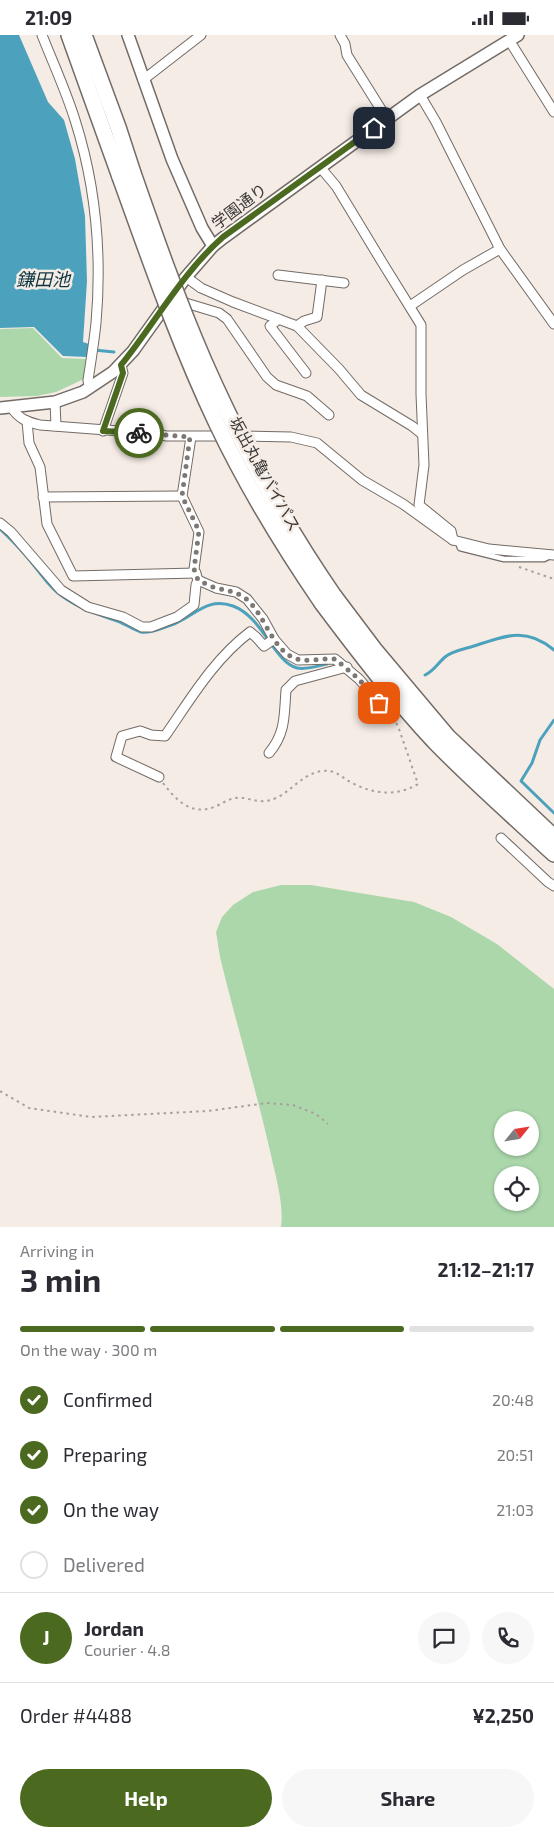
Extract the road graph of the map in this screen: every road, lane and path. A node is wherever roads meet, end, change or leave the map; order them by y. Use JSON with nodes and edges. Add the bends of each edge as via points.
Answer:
{"nodes":[{"id":1,"x":42,"y":35,"type":"edge"},
{"id":2,"x":65,"y":35,"type":"edge"},
{"id":3,"x":69,"y":35,"type":"edge"},
{"id":4,"x":85,"y":35,"type":"edge"},
{"id":5,"x":128,"y":35,"type":"edge"},
{"id":6,"x":201,"y":35,"type":"edge"},
{"id":7,"x":340,"y":35,"type":"edge"},
{"id":8,"x":514,"y":38,"type":"edge"},
{"id":9,"x":82,"y":70,"type":"junction"},
{"id":10,"x":143,"y":80,"type":"junction"},
{"id":11,"x":420,"y":95,"type":"junction"},
{"id":12,"x":554,"y":112,"type":"edge"},
{"id":13,"x":387,"y":119,"type":"junction"},
{"id":14,"x":320,"y":167,"type":"junction"},
{"id":15,"x":126,"y":175,"type":"junction"},
{"id":16,"x":213,"y":246,"type":"junction"},
{"id":17,"x":500,"y":249,"type":"junction"},
{"id":18,"x":278,"y":275,"type":"dead end"},
{"id":19,"x":186,"y":277,"type":"junction"},
{"id":20,"x":322,"y":280,"type":"junction"},
{"id":21,"x":344,"y":283,"type":"dead end"},
{"id":22,"x":172,"y":297,"type":"junction"},
{"id":23,"x":410,"y":306,"type":"junction"},
{"id":24,"x":279,"y":319,"type":"junction"},
{"id":25,"x":554,"y":324,"type":"edge"},
{"id":26,"x":297,"y":326,"type":"junction"},
{"id":27,"x":121,"y":365,"type":"junction"},
{"id":28,"x":306,"y":373,"type":"dead end"},
{"id":29,"x":89,"y":388,"type":"junction"},
{"id":30,"x":55,"y":402,"type":"junction"},
{"id":31,"x":6,"y":407,"type":"edge"},
{"id":32,"x":329,"y":415,"type":"dead end"},
{"id":33,"x":27,"y":421,"type":"junction"},
{"id":34,"x":56,"y":426,"type":"junction"},
{"id":35,"x":103,"y":431,"type":"junction"},
{"id":36,"x":422,"y":435,"type":"junction"},
{"id":37,"x":190,"y":437,"type":"junction"},
{"id":38,"x":182,"y":496,"type":"junction"},
{"id":39,"x":43,"y":497,"type":"junction"},
{"id":40,"x":0,"y":523,"type":"edge"},
{"id":41,"x":455,"y":541,"type":"junction"},
{"id":42,"x":554,"y":555,"type":"edge"},
{"id":43,"x":504,"y":559,"type":"junction"},
{"id":44,"x":197,"y":576,"type":"junction"},
{"id":45,"x":554,"y":579,"type":"edge"},
{"id":46,"x":328,"y":599,"type":"junction"},
{"id":47,"x":271,"y":641,"type":"junction"},
{"id":48,"x":346,"y":667,"type":"junction"},
{"id":49,"x":392,"y":703,"type":"junction"},
{"id":50,"x":269,"y":753,"type":"dead end"},
{"id":51,"x":159,"y":777,"type":"joint"},
{"id":52,"x":554,"y":837,"type":"edge"},
{"id":53,"x":501,"y":838,"type":"dead end"},
{"id":54,"x":554,"y":854,"type":"edge"},
{"id":55,"x":554,"y":886,"type":"edge"},
{"id":56,"x":0,"y":1091,"type":"edge"},
{"id":57,"x":328,"y":1124,"type":"dead end"}],
"edges":[{"from":1,"to":29,"type":"street","via":[[75,119],[98,229],[96,325]]},
{"from":2,"to":9,"type":"highway"},
{"from":3,"to":9,"type":"highway","name":"坂出丸亀バイパス"},
{"from":4,"to":15,"type":"highway","name":"坂出丸亀バイパス","via":[[118,127]]},
{"from":5,"to":10,"type":"street"},
{"from":6,"to":10,"type":"street"},
{"from":7,"to":13,"type":"street","via":[[347,55]]},
{"from":8,"to":11,"type":"street","name":"学園通り"},
{"from":8,"to":12,"type":"street"},
{"from":9,"to":15,"type":"highway","name":"坂出丸亀バイパス"},
{"from":10,"to":16,"type":"street","via":[[172,159]]},
{"from":11,"to":13,"type":"street","name":"学園通り"},
{"from":11,"to":17,"type":"street"},
{"from":13,"to":14,"type":"street","name":"学園通り"},
{"from":14,"to":16,"type":"street","name":"学園通り"},
{"from":14,"to":23,"type":"street","via":[[336,186]]},
{"from":15,"to":46,"type":"highway","name":"坂出丸亀バイパス","bridge":true,"via":[[230,416]]},
{"from":16,"to":19,"type":"street","name":"学園通り"},
{"from":17,"to":23,"type":"street"},
{"from":17,"to":25,"type":"street"},
{"from":18,"to":20,"type":"street"},
{"from":19,"to":22,"type":"street","name":"学園通り"},
{"from":19,"to":24,"type":"street","via":[[209,291]]},
{"from":20,"to":21,"type":"street"},
{"from":20,"to":26,"type":"street","via":[[317,317]]},
{"from":22,"to":27,"type":"street","name":"学園通り"},
{"from":22,"to":32,"type":"street","via":[[219,313],[227,319],[267,377],[276,385],[307,397]]},
{"from":23,"to":36,"type":"street","via":[[421,325]]},
{"from":24,"to":26,"type":"street"},
{"from":24,"to":28,"type":"street","via":[[270,327]]},
{"from":26,"to":36,"type":"street","via":[[361,395]]},
{"from":27,"to":29,"type":"street","name":"学園通り"},
{"from":27,"to":35,"type":"street","via":[[123,373]]},
{"from":29,"to":30,"type":"street","name":"学園通り"},
{"from":30,"to":31,"type":"street","name":"学園通り"},
{"from":30,"to":34,"type":"street"},
{"from":31,"to":33,"type":"street"},
{"from":33,"to":34,"type":"street"},
{"from":33,"to":39,"type":"street","via":[[29,443],[40,467]]},
{"from":34,"to":35,"type":"street"},
{"from":35,"to":37,"type":"street"},
{"from":36,"to":41,"type":"street","via":[[424,465],[419,505],[451,531]]},
{"from":37,"to":38,"type":"street"},
{"from":37,"to":41,"type":"street","via":[[291,437],[317,443],[362,479]]},
{"from":38,"to":39,"type":"street"},
{"from":38,"to":44,"type":"street","via":[[199,531],[194,569]]},
{"from":39,"to":44,"type":"street","via":[[47,524],[73,576]]},
{"from":40,"to":44,"type":"street","via":[[61,590],[88,607],[123,617],[142,627],[177,617],[194,605]]},
{"from":41,"to":42,"type":"street","via":[[489,549]]},
{"from":41,"to":43,"type":"lane","via":[[460,548]]},
{"from":42,"to":43,"type":"lane","via":[[544,559]]},
{"from":43,"to":45,"type":"path"},
{"from":44,"to":47,"type":"street","via":[[216,588],[236,592],[247,599],[263,619]]},
{"from":46,"to":49,"type":"highway","name":"坂出丸亀バイパス"},
{"from":46,"to":52,"type":"highway","name":"坂出丸亀バイパス","via":[[448,737]]},
{"from":47,"to":48,"type":"street","via":[[298,660],[335,659]]},
{"from":47,"to":51,"type":"street","via":[[264,646],[250,633],[236,643],[164,736],[140,731],[122,736],[116,757]]},
{"from":48,"to":49,"type":"street","via":[[384,708]]},
{"from":48,"to":50,"type":"street","via":[[295,681],[286,690],[282,732]]},
{"from":49,"to":51,"type":"path","via":[[418,784],[409,789],[393,793],[369,791],[336,772],[323,771],[308,775],[277,797],[262,802],[235,798],[199,811],[185,806]]},
{"from":49,"to":54,"type":"highway","name":"坂出丸亀バイパス"},
{"from":53,"to":55,"type":"street"},
{"from":56,"to":57,"type":"path","via":[[28,1108],[91,1117],[208,1111],[267,1103],[293,1105],[316,1114]]}]}
